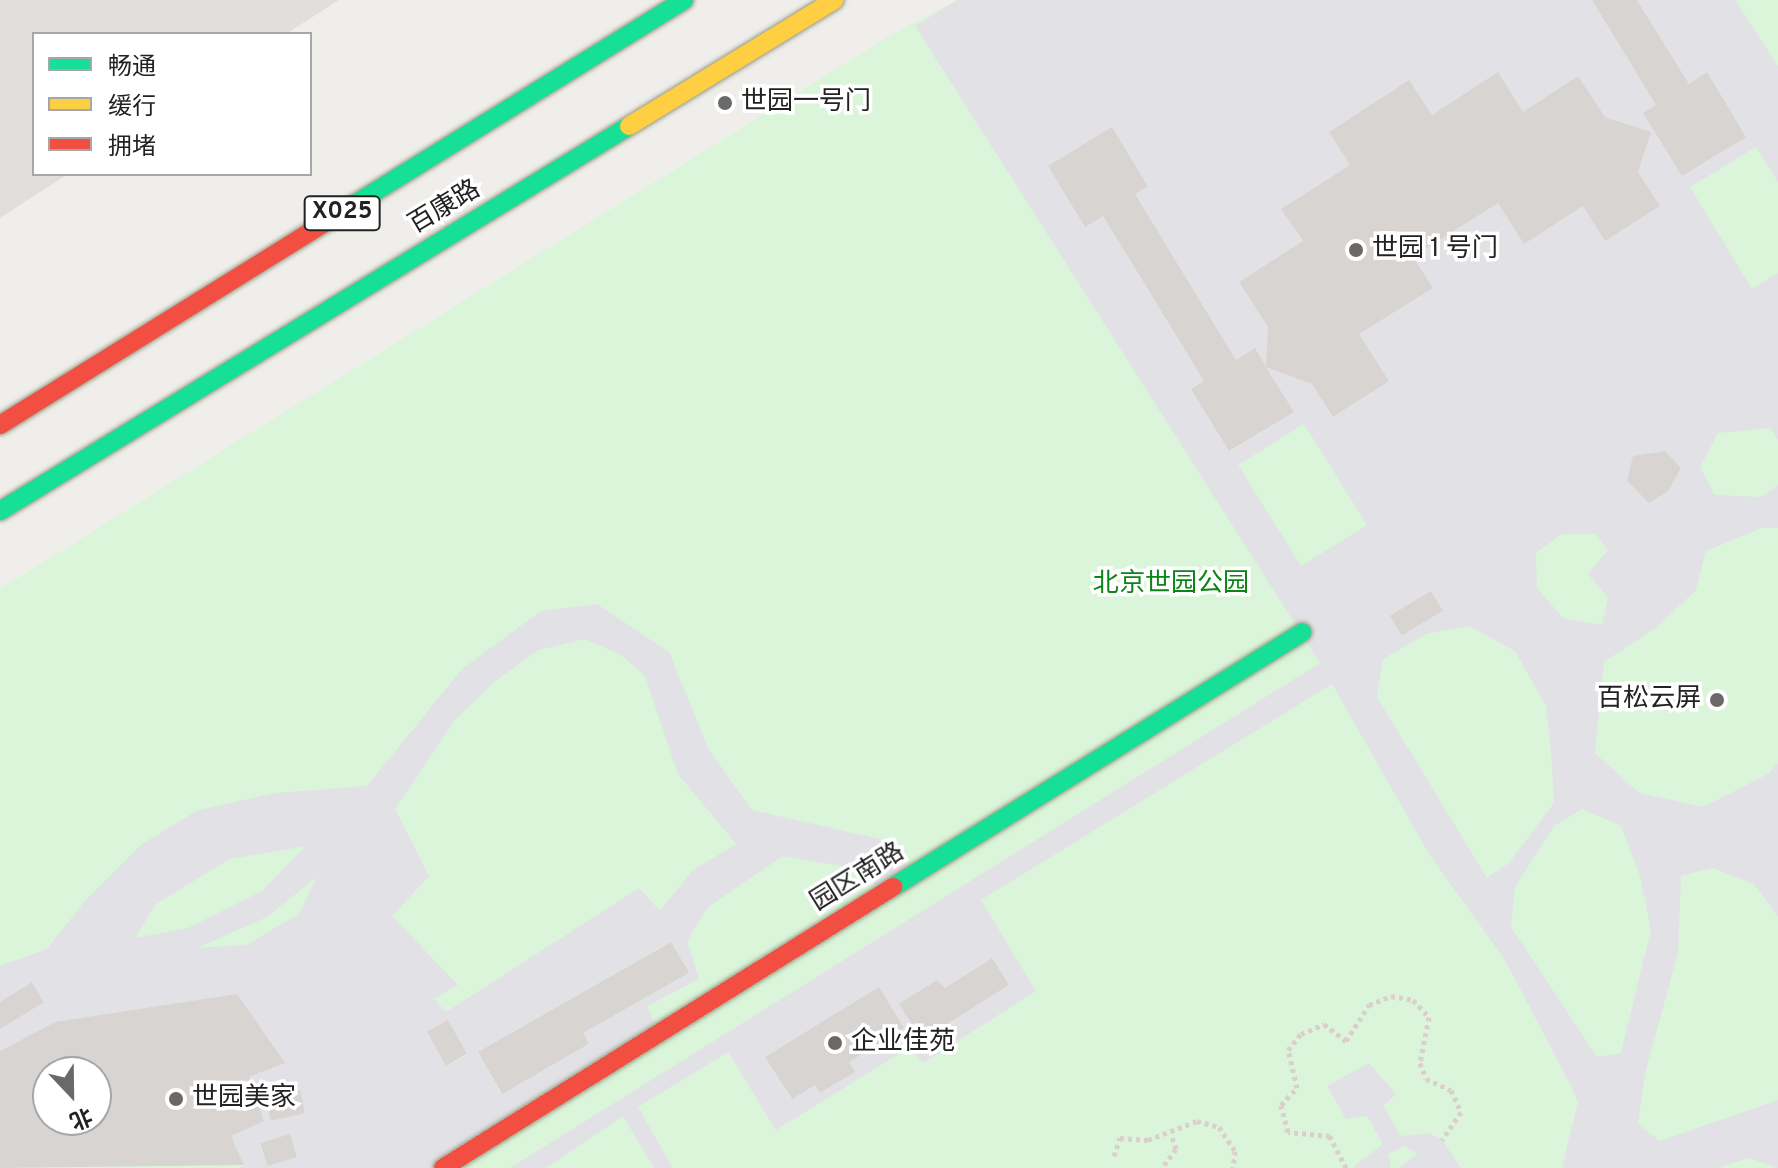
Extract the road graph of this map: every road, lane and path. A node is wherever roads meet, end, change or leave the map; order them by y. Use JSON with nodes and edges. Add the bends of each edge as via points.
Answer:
{"nodes":[{"id":1,"x":684,"y":0,"type":"edge"},
{"id":2,"x":835,"y":0,"type":"edge"},
{"id":3,"x":0,"y":425,"type":"edge"},
{"id":4,"x":0,"y":511,"type":"edge"},
{"id":5,"x":1302,"y":632,"type":"dead end"},
{"id":6,"x":1171,"y":1134,"type":"junction"},
{"id":7,"x":1442,"y":1140,"type":"dead end"},
{"id":8,"x":1114,"y":1156,"type":"dead end"},
{"id":9,"x":1164,"y":1165,"type":"dead end"},
{"id":10,"x":443,"y":1168,"type":"edge"},
{"id":11,"x":1233,"y":1168,"type":"edge"},
{"id":12,"x":1346,"y":1168,"type":"edge"}],
"edges":[{"from":1,"to":3,"type":"main road","name":"百康路","number":"X025"},
{"from":2,"to":4,"type":"main road","name":"百康路"},
{"from":5,"to":10,"type":"main road","name":"园区南路"},
{"from":6,"to":8,"type":"path","via":[[1148,1140],[1120,1138]]},
{"from":6,"to":9,"type":"path","via":[[1176,1149]]},
{"from":6,"to":11,"type":"path","via":[[1197,1121],[1219,1127],[1235,1151]]},
{"from":7,"to":12,"type":"path","via":[[1461,1112],[1451,1090],[1426,1079],[1420,1063],[1429,1017],[1413,1000],[1391,996],[1369,1005],[1346,1041],[1324,1024],[1301,1034],[1288,1050],[1297,1088],[1281,1105],[1288,1132],[1330,1136]]}]}
